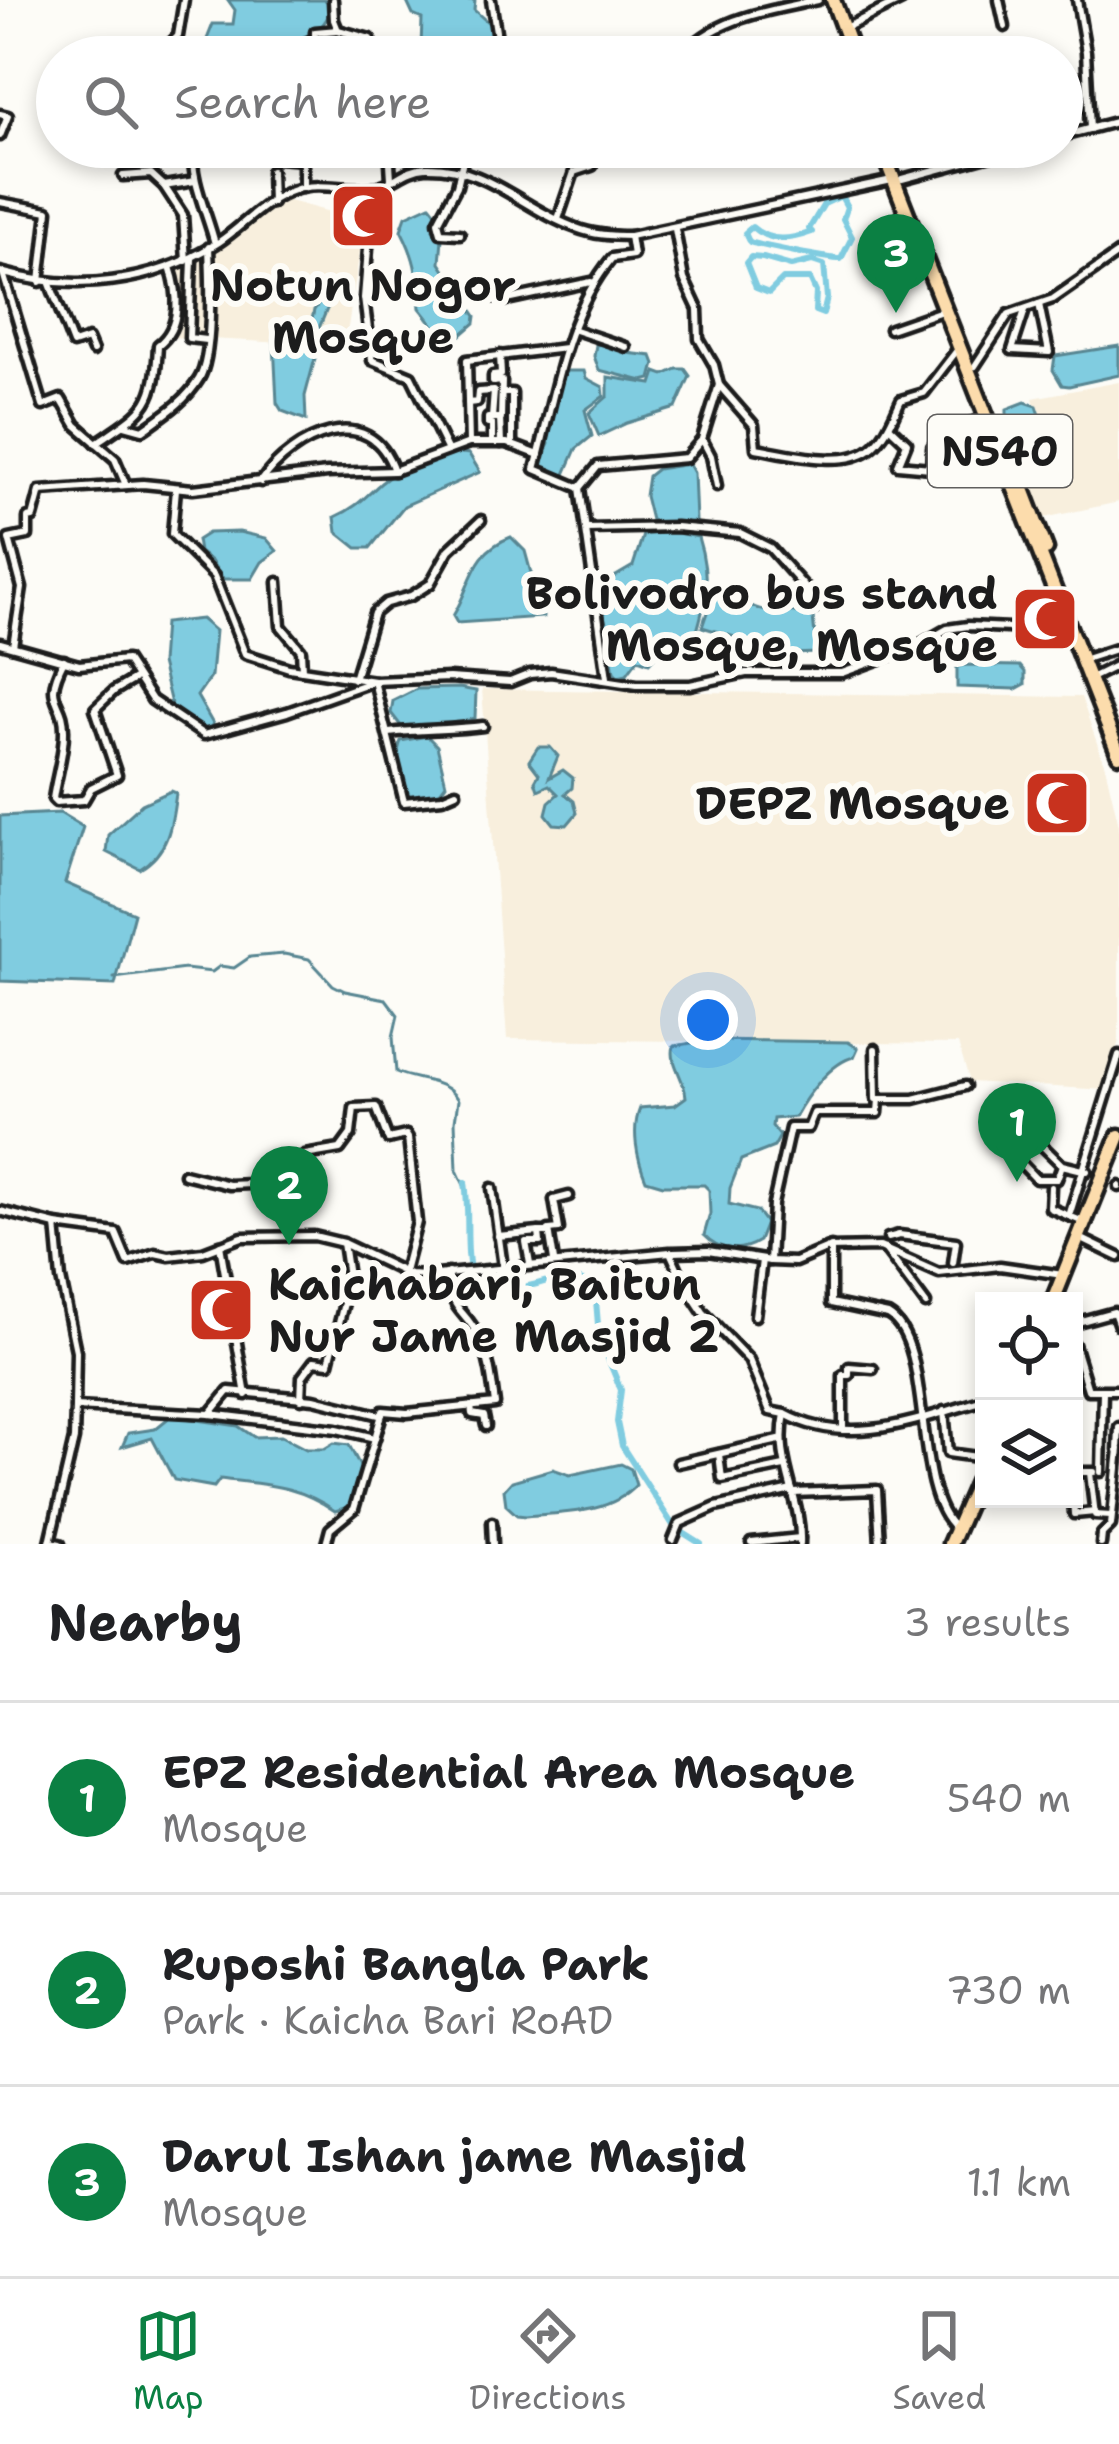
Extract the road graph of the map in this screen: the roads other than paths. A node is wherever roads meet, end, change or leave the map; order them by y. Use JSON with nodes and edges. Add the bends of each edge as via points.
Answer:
{"nodes":[{"id":1,"x":184,"y":0,"type":"edge"},
{"id":2,"x":333,"y":0,"type":"edge"},
{"id":3,"x":491,"y":0,"type":"edge"},
{"id":4,"x":825,"y":0,"type":"edge"},
{"id":5,"x":902,"y":0,"type":"edge"},
{"id":6,"x":1000,"y":0,"type":"edge"},
{"id":7,"x":1077,"y":0,"type":"edge"},
{"id":8,"x":1005,"y":27,"type":"dead end"},
{"id":9,"x":843,"y":28,"type":"junction"},
{"id":10,"x":338,"y":30,"type":"junction"},
{"id":11,"x":178,"y":36,"type":"edge"},
{"id":12,"x":315,"y":36,"type":"edge"},
{"id":13,"x":359,"y":36,"type":"edge"},
{"id":14,"x":497,"y":36,"type":"edge"},
{"id":15,"x":699,"y":36,"type":"edge"},
{"id":16,"x":841,"y":36,"type":"edge"},
{"id":17,"x":845,"y":36,"type":"edge"},
{"id":18,"x":0,"y":114,"type":"edge"},
{"id":19,"x":1119,"y":121,"type":"edge"},
{"id":20,"x":1090,"y":129,"type":"junction"},
{"id":21,"x":1083,"y":131,"type":"edge"},
{"id":22,"x":0,"y":136,"type":"edge"},
{"id":23,"x":195,"y":168,"type":"edge"},
{"id":24,"x":303,"y":168,"type":"edge"},
{"id":25,"x":390,"y":168,"type":"edge"},
{"id":26,"x":422,"y":168,"type":"edge"},
{"id":27,"x":438,"y":168,"type":"edge"},
{"id":28,"x":586,"y":168,"type":"edge"},
{"id":29,"x":893,"y":168,"type":"edge"},
{"id":30,"x":943,"y":168,"type":"edge"},
{"id":31,"x":463,"y":170,"type":"junction"},
{"id":32,"x":271,"y":171,"type":"dead end"},
{"id":33,"x":123,"y":176,"type":"dead end"},
{"id":34,"x":391,"y":179,"type":"junction"},
{"id":35,"x":898,"y":180,"type":"junction"},
{"id":36,"x":195,"y":182,"type":"junction"},
{"id":37,"x":164,"y":186,"type":"junction"},
{"id":38,"x":373,"y":187,"type":"junction"},
{"id":39,"x":303,"y":188,"type":"junction"},
{"id":40,"x":0,"y":202,"type":"edge"},
{"id":41,"x":272,"y":202,"type":"junction"},
{"id":42,"x":558,"y":219,"type":"junction"},
{"id":43,"x":675,"y":229,"type":"junction"},
{"id":44,"x":460,"y":234,"type":"dead end"},
{"id":45,"x":630,"y":236,"type":"junction"},
{"id":46,"x":212,"y":246,"type":"junction"},
{"id":47,"x":1119,"y":253,"type":"edge"},
{"id":48,"x":189,"y":260,"type":"junction"},
{"id":49,"x":170,"y":267,"type":"junction"},
{"id":50,"x":2,"y":273,"type":"edge"},
{"id":51,"x":595,"y":280,"type":"junction"},
{"id":52,"x":40,"y":282,"type":"junction"},
{"id":53,"x":50,"y":284,"type":"junction"},
{"id":54,"x":211,"y":292,"type":"junction"},
{"id":55,"x":239,"y":292,"type":"dead end"},
{"id":56,"x":482,"y":294,"type":"dead end"},
{"id":57,"x":1039,"y":304,"type":"junction"},
{"id":58,"x":1025,"y":309,"type":"junction"},
{"id":59,"x":945,"y":310,"type":"junction"},
{"id":60,"x":890,"y":328,"type":"dead end"},
{"id":61,"x":572,"y":329,"type":"junction"},
{"id":62,"x":206,"y":340,"type":"junction"},
{"id":63,"x":626,"y":346,"type":"dead end"},
{"id":64,"x":960,"y":347,"type":"junction"},
{"id":65,"x":565,"y":348,"type":"junction"},
{"id":66,"x":93,"y":351,"type":"dead end"},
{"id":67,"x":500,"y":356,"type":"junction"},
{"id":68,"x":975,"y":366,"type":"junction"},
{"id":69,"x":719,"y":385,"type":"junction"},
{"id":70,"x":502,"y":393,"type":"junction"},
{"id":71,"x":468,"y":403,"type":"junction"},
{"id":72,"x":496,"y":418,"type":"junction"},
{"id":73,"x":987,"y":418,"type":"junction"},
{"id":74,"x":125,"y":424,"type":"junction"},
{"id":75,"x":889,"y":426,"type":"junction"},
{"id":76,"x":701,"y":439,"type":"junction"},
{"id":77,"x":96,"y":443,"type":"junction"},
{"id":78,"x":469,"y":443,"type":"junction"},
{"id":79,"x":496,"y":443,"type":"junction"},
{"id":80,"x":512,"y":445,"type":"junction"},
{"id":81,"x":447,"y":449,"type":"junction"},
{"id":82,"x":539,"y":454,"type":"junction"},
{"id":83,"x":394,"y":471,"type":"junction"},
{"id":84,"x":261,"y":482,"type":"junction"},
{"id":85,"x":126,"y":485,"type":"junction"},
{"id":86,"x":717,"y":487,"type":"dead end"},
{"id":87,"x":580,"y":488,"type":"junction"},
{"id":88,"x":176,"y":489,"type":"junction"},
{"id":89,"x":481,"y":520,"type":"dead end"},
{"id":90,"x":586,"y":529,"type":"junction"},
{"id":91,"x":278,"y":582,"type":"dead end"},
{"id":92,"x":814,"y":608,"type":"dead end"},
{"id":93,"x":1070,"y":631,"type":"junction"},
{"id":94,"x":0,"y":643,"type":"edge"},
{"id":95,"x":13,"y":646,"type":"junction"},
{"id":96,"x":1119,"y":648,"type":"edge"},
{"id":97,"x":1088,"y":658,"type":"junction"},
{"id":98,"x":64,"y":660,"type":"junction"},
{"id":99,"x":1119,"y":664,"type":"edge"},
{"id":100,"x":302,"y":670,"type":"junction"},
{"id":101,"x":1095,"y":676,"type":"junction"},
{"id":102,"x":136,"y":678,"type":"junction"},
{"id":103,"x":607,"y":678,"type":"junction"},
{"id":104,"x":354,"y":680,"type":"junction"},
{"id":105,"x":374,"y":682,"type":"junction"},
{"id":106,"x":483,"y":726,"type":"dead end"},
{"id":107,"x":389,"y":733,"type":"junction"},
{"id":108,"x":1119,"y":737,"type":"edge"},
{"id":109,"x":1119,"y":755,"type":"edge"},
{"id":110,"x":456,"y":792,"type":"dead end"},
{"id":111,"x":874,"y":1049,"type":"dead end"},
{"id":112,"x":1119,"y":1055,"type":"edge"},
{"id":113,"x":965,"y":1087,"type":"dead end"},
{"id":114,"x":879,"y":1099,"type":"junction"},
{"id":115,"x":1119,"y":1136,"type":"edge"},
{"id":116,"x":1119,"y":1155,"type":"edge"},
{"id":117,"x":1062,"y":1165,"type":"junction"},
{"id":118,"x":1086,"y":1171,"type":"junction"},
{"id":119,"x":184,"y":1174,"type":"dead end"},
{"id":120,"x":1104,"y":1176,"type":"junction"},
{"id":121,"x":1054,"y":1183,"type":"junction"},
{"id":122,"x":492,"y":1189,"type":"dead end"},
{"id":123,"x":569,"y":1196,"type":"dead end"},
{"id":124,"x":0,"y":1210,"type":"edge"},
{"id":125,"x":1069,"y":1216,"type":"junction"},
{"id":126,"x":1084,"y":1223,"type":"junction"},
{"id":127,"x":56,"y":1225,"type":"junction"},
{"id":128,"x":571,"y":1228,"type":"dead end"},
{"id":129,"x":559,"y":1229,"type":"junction"},
{"id":130,"x":539,"y":1232,"type":"junction"},
{"id":131,"x":549,"y":1232,"type":"junction"},
{"id":132,"x":498,"y":1236,"type":"junction"},
{"id":133,"x":1084,"y":1240,"type":"junction"},
{"id":134,"x":343,"y":1243,"type":"junction"},
{"id":135,"x":886,"y":1243,"type":"junction"},
{"id":136,"x":220,"y":1245,"type":"junction"},
{"id":137,"x":831,"y":1247,"type":"junction"},
{"id":138,"x":670,"y":1252,"type":"junction"},
{"id":139,"x":1119,"y":1256,"type":"edge"},
{"id":140,"x":554,"y":1261,"type":"junction"},
{"id":141,"x":766,"y":1261,"type":"junction"},
{"id":142,"x":953,"y":1263,"type":"dead end"},
{"id":143,"x":530,"y":1264,"type":"junction"},
{"id":144,"x":503,"y":1267,"type":"junction"},
{"id":145,"x":404,"y":1272,"type":"junction"},
{"id":146,"x":448,"y":1274,"type":"junction"},
{"id":147,"x":1063,"y":1275,"type":"junction"},
{"id":148,"x":1058,"y":1292,"type":"edge"},
{"id":149,"x":1060,"y":1292,"type":"edge"},
{"id":150,"x":926,"y":1304,"type":"dead end"},
{"id":151,"x":754,"y":1316,"type":"dead end"},
{"id":152,"x":1083,"y":1321,"type":"edge"},
{"id":153,"x":1119,"y":1326,"type":"edge"},
{"id":154,"x":873,"y":1369,"type":"dead end"},
{"id":155,"x":1083,"y":1374,"type":"edge"},
{"id":156,"x":1119,"y":1390,"type":"edge"},
{"id":157,"x":1103,"y":1391,"type":"junction"},
{"id":158,"x":246,"y":1395,"type":"junction"},
{"id":159,"x":301,"y":1399,"type":"junction"},
{"id":160,"x":975,"y":1402,"type":"edge"},
{"id":161,"x":471,"y":1406,"type":"junction"},
{"id":162,"x":75,"y":1407,"type":"junction"},
{"id":163,"x":944,"y":1411,"type":"junction"},
{"id":164,"x":209,"y":1414,"type":"junction"},
{"id":165,"x":785,"y":1414,"type":"junction"},
{"id":166,"x":379,"y":1415,"type":"junction"},
{"id":167,"x":921,"y":1422,"type":"junction"},
{"id":168,"x":486,"y":1426,"type":"dead end"},
{"id":169,"x":1119,"y":1426,"type":"edge"},
{"id":170,"x":843,"y":1429,"type":"junction"},
{"id":171,"x":376,"y":1438,"type":"junction"},
{"id":172,"x":779,"y":1439,"type":"junction"},
{"id":173,"x":1118,"y":1449,"type":"edge"},
{"id":174,"x":719,"y":1454,"type":"junction"},
{"id":175,"x":975,"y":1460,"type":"edge"},
{"id":176,"x":678,"y":1463,"type":"dead end"},
{"id":177,"x":784,"y":1466,"type":"junction"},
{"id":178,"x":1114,"y":1471,"type":"junction"},
{"id":179,"x":1101,"y":1472,"type":"junction"},
{"id":180,"x":1083,"y":1473,"type":"edge"},
{"id":181,"x":1090,"y":1473,"type":"junction"},
{"id":182,"x":975,"y":1485,"type":"edge"},
{"id":183,"x":793,"y":1491,"type":"junction"},
{"id":184,"x":975,"y":1500,"type":"edge"},
{"id":185,"x":1074,"y":1508,"type":"edge"},
{"id":186,"x":1095,"y":1512,"type":"junction"},
{"id":187,"x":1114,"y":1512,"type":"edge"},
{"id":188,"x":492,"y":1522,"type":"dead end"},
{"id":189,"x":954,"y":1539,"type":"edge"},
{"id":190,"x":673,"y":1540,"type":"dead end"},
{"id":191,"x":800,"y":1541,"type":"edge"},
{"id":192,"x":50,"y":1543,"type":"edge"},
{"id":193,"x":60,"y":1544,"type":"edge"},
{"id":194,"x":326,"y":1544,"type":"edge"},
{"id":195,"x":493,"y":1544,"type":"edge"},
{"id":196,"x":751,"y":1544,"type":"edge"},
{"id":197,"x":880,"y":1544,"type":"edge"},
{"id":198,"x":1101,"y":1544,"type":"edge"}],
"edges":[{"from":1,"to":11,"type":"street"},
{"from":2,"to":10,"type":"street"},
{"from":3,"to":14,"type":"street"},
{"from":4,"to":9,"type":"highway"},
{"from":4,"to":15,"type":"street"},
{"from":4,"to":16,"type":"highway"},
{"from":5,"to":9,"type":"street"},
{"from":6,"to":8,"type":"street"},
{"from":7,"to":20,"type":"street"},
{"from":9,"to":17,"type":"highway"},
{"from":10,"to":12,"type":"street"},
{"from":10,"to":13,"type":"street"},
{"from":18,"to":22,"type":"street","via":[[8,116]]},
{"from":19,"to":20,"type":"street"},
{"from":20,"to":21,"type":"street"},
{"from":23,"to":36,"type":"street"},
{"from":24,"to":39,"type":"street"},
{"from":25,"to":34,"type":"street"},
{"from":26,"to":34,"type":"street"},
{"from":27,"to":31,"type":"street"},
{"from":28,"to":42,"type":"street","via":[[574,172]]},
{"from":29,"to":35,"type":"highway","number":"N540"},
{"from":30,"to":35,"type":"street"},
{"from":31,"to":42,"type":"street"},
{"from":31,"to":44,"type":"street","via":[[438,222],[441,233]]},
{"from":32,"to":41,"type":"street"},
{"from":33,"to":37,"type":"street","via":[[151,174]]},
{"from":34,"to":38,"type":"street"},
{"from":35,"to":43,"type":"street"},
{"from":35,"to":59,"type":"highway","number":"N540"},
{"from":35,"to":68,"type":"highway","number":"N540"},
{"from":36,"to":37,"type":"street"},
{"from":36,"to":46,"type":"street"},
{"from":37,"to":48,"type":"street","via":[[183,215]]},
{"from":38,"to":39,"type":"street"},
{"from":38,"to":81,"type":"street","via":[[364,298],[372,360],[411,376]]},
{"from":39,"to":41,"type":"street"},
{"from":40,"to":52,"type":"street","via":[[48,211]]},
{"from":41,"to":46,"type":"street"},
{"from":42,"to":45,"type":"street","via":[[601,236]]},
{"from":43,"to":45,"type":"street"},
{"from":43,"to":69,"type":"street","via":[[699,339]]},
{"from":45,"to":51,"type":"street","via":[[633,255],[612,258]]},
{"from":46,"to":48,"type":"street"},
{"from":46,"to":54,"type":"street"},
{"from":47,"to":57,"type":"street"},
{"from":48,"to":49,"type":"street"},
{"from":48,"to":62,"type":"street","via":[[189,338]]},
{"from":49,"to":53,"type":"street","via":[[109,282]]},
{"from":49,"to":74,"type":"street","via":[[178,291],[172,330],[158,345],[151,400]]},
{"from":50,"to":52,"type":"street"},
{"from":50,"to":77,"type":"street","via":[[43,406],[61,399]]},
{"from":51,"to":56,"type":"street","via":[[507,299]]},
{"from":51,"to":61,"type":"street"},
{"from":52,"to":53,"type":"street"},
{"from":53,"to":66,"type":"street","via":[[73,344],[88,339]]},
{"from":54,"to":55,"type":"street"},
{"from":54,"to":62,"type":"street"},
{"from":57,"to":58,"type":"street"},
{"from":57,"to":58,"type":"street","via":[[1048,352],[1012,350]]},
{"from":58,"to":68,"type":"street","via":[[1010,314]]},
{"from":59,"to":60,"type":"street"},
{"from":59,"to":64,"type":"highway","number":"N540"},
{"from":61,"to":63,"type":"street"},
{"from":61,"to":65,"type":"street"},
{"from":62,"to":74,"type":"street","via":[[199,379],[172,411],[143,430]]},
{"from":64,"to":73,"type":"highway","number":"N540"},
{"from":64,"to":75,"type":"street","via":[[923,393],[902,400]]},
{"from":65,"to":67,"type":"street"},
{"from":65,"to":82,"type":"street"},
{"from":67,"to":70,"type":"street","via":[[493,382],[502,381]]},
{"from":67,"to":71,"type":"street","via":[[467,360]]},
{"from":68,"to":97,"type":"highway","number":"N540"},
{"from":69,"to":75,"type":"street","via":[[754,425],[756,448],[790,457],[862,453]]},
{"from":69,"to":76,"type":"street"},
{"from":70,"to":72,"type":"street"},
{"from":70,"to":80,"type":"street","via":[[512,393]]},
{"from":71,"to":72,"type":"street","via":[[494,391]]},
{"from":71,"to":78,"type":"street"},
{"from":72,"to":79,"type":"street","via":[[488,424]]},
{"from":73,"to":75,"type":"street","via":[[970,423],[969,440],[932,447],[931,468],[898,465],[907,443]]},
{"from":73,"to":93,"type":"highway","number":"N540"},
{"from":74,"to":77,"type":"street"},
{"from":76,"to":86,"type":"street"},
{"from":76,"to":87,"type":"street","via":[[686,458],[598,466]]},
{"from":77,"to":85,"type":"street","via":[[115,459]]},
{"from":78,"to":79,"type":"street"},
{"from":78,"to":81,"type":"street"},
{"from":79,"to":80,"type":"street"},
{"from":80,"to":82,"type":"street"},
{"from":81,"to":83,"type":"street"},
{"from":82,"to":87,"type":"street","via":[[535,469],[542,475]]},
{"from":83,"to":84,"type":"street"},
{"from":83,"to":84,"type":"street","via":[[375,440],[356,431],[321,433]]},
{"from":84,"to":88,"type":"street"},
{"from":85,"to":88,"type":"street"},
{"from":85,"to":95,"type":"street","via":[[37,493],[28,535],[9,539],[22,588]]},
{"from":87,"to":90,"type":"street"},
{"from":88,"to":100,"type":"street","via":[[172,534],[214,576],[245,654]]},
{"from":89,"to":104,"type":"street","via":[[449,550],[430,584],[374,613]]},
{"from":90,"to":92,"type":"street","via":[[740,533],[770,548]]},
{"from":90,"to":103,"type":"street"},
{"from":91,"to":100,"type":"street","via":[[281,626],[301,650]]},
{"from":93,"to":103,"type":"street","via":[[947,629],[842,674],[746,673],[690,685]]},
{"from":93,"to":109,"type":"highway","number":"N540"},
{"from":94,"to":95,"type":"street"},
{"from":95,"to":98,"type":"street"},
{"from":96,"to":97,"type":"street"},
{"from":97,"to":101,"type":"highway","number":"N540"},
{"from":98,"to":102,"type":"street","via":[[126,660]]},
{"from":98,"to":102,"type":"street","via":[[52,682],[65,727],[56,802],[84,800],[117,775],[95,710]]},
{"from":99,"to":101,"type":"street"},
{"from":100,"to":104,"type":"street"},
{"from":101,"to":108,"type":"highway","number":"N540"},
{"from":102,"to":105,"type":"street","via":[[152,700],[204,735]]},
{"from":103,"to":105,"type":"street","via":[[551,672],[510,682]]},
{"from":104,"to":105,"type":"street"},
{"from":105,"to":107,"type":"street"},
{"from":106,"to":107,"type":"street"},
{"from":107,"to":110,"type":"street","via":[[404,802]]},
{"from":111,"to":114,"type":"street"},
{"from":112,"to":118,"type":"street"},
{"from":113,"to":114,"type":"street"},
{"from":114,"to":141,"type":"street","via":[[878,1113],[814,1112],[808,1128],[790,1128]]},
{"from":115,"to":120,"type":"highway"},
{"from":116,"to":133,"type":"highway"},
{"from":117,"to":118,"type":"street"},
{"from":117,"to":121,"type":"street"},
{"from":117,"to":121,"type":"street","via":[[1011,1115],[993,1134],[1036,1179]]},
{"from":118,"to":120,"type":"street"},
{"from":118,"to":125,"type":"street"},
{"from":119,"to":145,"type":"street","via":[[299,1191],[305,1154],[340,1149],[354,1108],[376,1107],[388,1139],[408,1138],[417,1222]]},
{"from":120,"to":126,"type":"highway"},
{"from":121,"to":125,"type":"street","via":[[1050,1208]]},
{"from":122,"to":132,"type":"street"},
{"from":123,"to":129,"type":"street","via":[[554,1200]]},
{"from":124,"to":127,"type":"street"},
{"from":125,"to":126,"type":"street"},
{"from":126,"to":147,"type":"highway"},
{"from":127,"to":136,"type":"street","via":[[116,1233],[128,1262]]},
{"from":127,"to":162,"type":"street","via":[[76,1351]]},
{"from":128,"to":129,"type":"street"},
{"from":129,"to":131,"type":"street"},
{"from":130,"to":131,"type":"street"},
{"from":130,"to":132,"type":"street"},
{"from":130,"to":143,"type":"street","via":[[540,1242],[526,1242]]},
{"from":131,"to":140,"type":"street"},
{"from":132,"to":144,"type":"street"},
{"from":133,"to":139,"type":"street"},
{"from":133,"to":149,"type":"highway"},
{"from":134,"to":136,"type":"street","via":[[271,1234]]},
{"from":134,"to":145,"type":"street"},
{"from":134,"to":159,"type":"street","via":[[349,1283],[342,1316],[328,1363],[307,1369]]},
{"from":135,"to":137,"type":"street"},
{"from":135,"to":142,"type":"street","via":[[898,1235],[956,1242]]},
{"from":135,"to":147,"type":"street","via":[[931,1272],[1000,1266]]},
{"from":135,"to":150,"type":"street"},
{"from":136,"to":158,"type":"street"},
{"from":137,"to":141,"type":"street","via":[[795,1262]]},
{"from":137,"to":167,"type":"street","via":[[831,1303],[895,1318],[914,1364]]},
{"from":138,"to":140,"type":"street"},
{"from":138,"to":141,"type":"street"},
{"from":138,"to":165,"type":"street","via":[[703,1312],[749,1360],[770,1411]]},
{"from":140,"to":143,"type":"street"},
{"from":141,"to":151,"type":"street"},
{"from":143,"to":144,"type":"street"},
{"from":144,"to":146,"type":"street"},
{"from":145,"to":146,"type":"street"},
{"from":146,"to":161,"type":"street","via":[[452,1306],[479,1339],[492,1384],[495,1404]]},
{"from":147,"to":148,"type":"highway"},
{"from":152,"to":153,"type":"street","via":[[1114,1312]]},
{"from":154,"to":170,"type":"street","via":[[849,1367],[843,1376]]},
{"from":155,"to":157,"type":"street","via":[[1087,1388]]},
{"from":156,"to":157,"type":"street"},
{"from":157,"to":179,"type":"street"},
{"from":158,"to":159,"type":"street"},
{"from":158,"to":164,"type":"street","via":[[229,1391]]},
{"from":159,"to":166,"type":"street"},
{"from":160,"to":163,"type":"street"},
{"from":161,"to":166,"type":"street"},
{"from":161,"to":168,"type":"street"},
{"from":162,"to":164,"type":"street"},
{"from":162,"to":192,"type":"street"},
{"from":163,"to":167,"type":"street"},
{"from":163,"to":175,"type":"street","via":[[948,1453]]},
{"from":164,"to":171,"type":"street"},
{"from":165,"to":170,"type":"street","via":[[818,1430]]},
{"from":165,"to":172,"type":"street"},
{"from":166,"to":171,"type":"street"},
{"from":167,"to":170,"type":"street"},
{"from":167,"to":189,"type":"street"},
{"from":169,"to":173,"type":"street"},
{"from":171,"to":194,"type":"street","via":[[354,1509],[330,1528]]},
{"from":172,"to":174,"type":"street"},
{"from":172,"to":177,"type":"street"},
{"from":173,"to":178,"type":"street"},
{"from":174,"to":176,"type":"street"},
{"from":174,"to":177,"type":"street","via":[[722,1479]]},
{"from":177,"to":183,"type":"street"},
{"from":178,"to":179,"type":"street"},
{"from":178,"to":187,"type":"street"},
{"from":179,"to":181,"type":"street"},
{"from":180,"to":181,"type":"street"},
{"from":181,"to":186,"type":"street"},
{"from":182,"to":189,"type":"highway"},
{"from":183,"to":190,"type":"street","via":[[716,1507],[680,1523]]},
{"from":183,"to":191,"type":"street"},
{"from":183,"to":197,"type":"street","via":[[877,1490]]},
{"from":184,"to":189,"type":"highway"},
{"from":185,"to":186,"type":"street"},
{"from":186,"to":187,"type":"street"},
{"from":187,"to":198,"type":"street"},
{"from":188,"to":195,"type":"street"},
{"from":191,"to":196,"type":"street"},
{"from":192,"to":193,"type":"street"}]}
